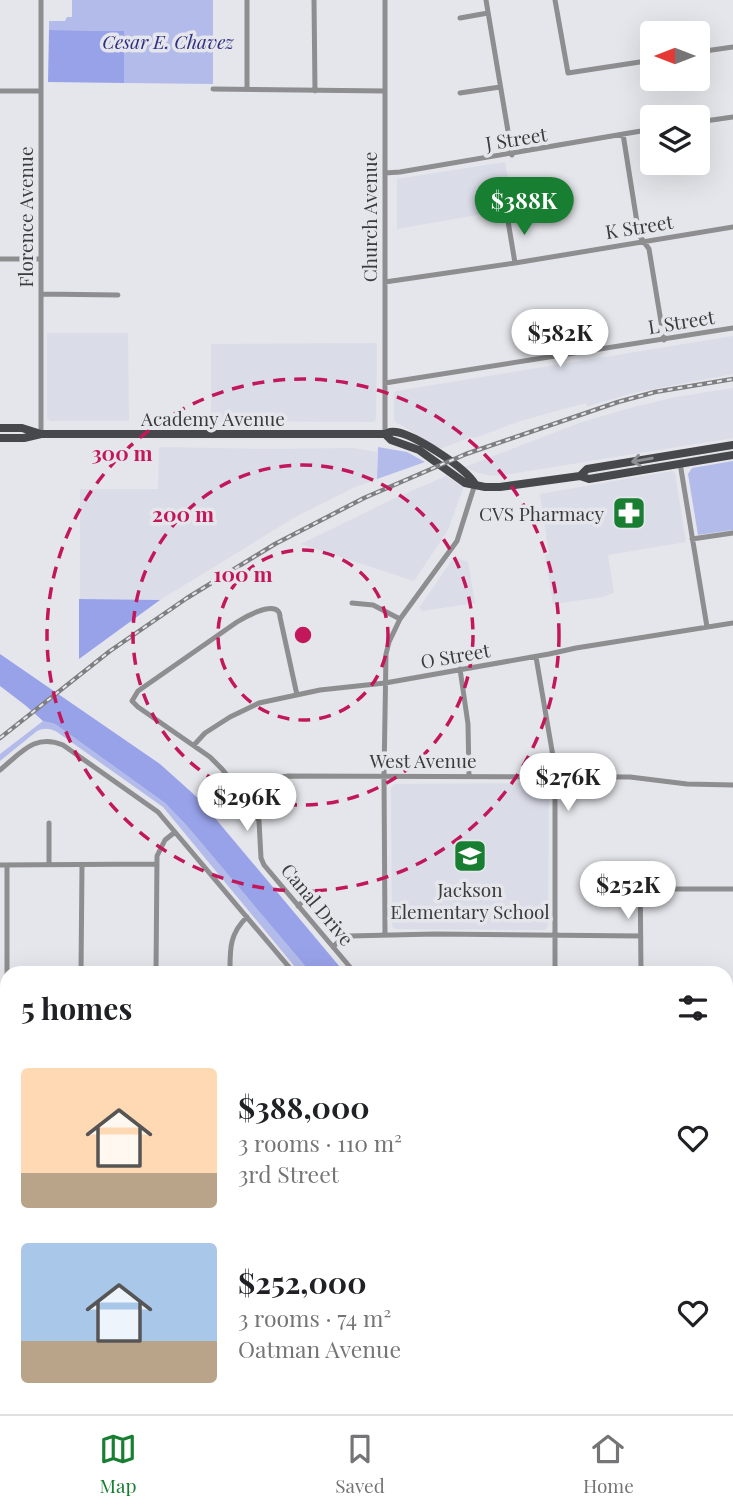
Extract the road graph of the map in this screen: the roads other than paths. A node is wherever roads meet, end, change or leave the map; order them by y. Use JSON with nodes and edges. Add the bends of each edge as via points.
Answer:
{"nodes":[{"id":1,"x":41,"y":0,"type":"edge"},
{"id":2,"x":247,"y":0,"type":"edge"},
{"id":3,"x":314,"y":0,"type":"edge"},
{"id":4,"x":385,"y":0,"type":"edge"},
{"id":5,"x":486,"y":0,"type":"edge"},
{"id":6,"x":555,"y":0,"type":"edge"},
{"id":7,"x":488,"y":13,"type":"junction"},
{"id":8,"x":460,"y":18,"type":"dead end"},
{"id":9,"x":733,"y":47,"type":"edge"},
{"id":10,"x":710,"y":50,"type":"edge"},
{"id":11,"x":640,"y":62,"type":"edge"},
{"id":12,"x":500,"y":87,"type":"junction"},
{"id":13,"x":213,"y":89,"type":"dead end"},
{"id":14,"x":247,"y":89,"type":"junction"},
{"id":15,"x":314,"y":90,"type":"junction"},
{"id":16,"x":0,"y":91,"type":"edge"},
{"id":17,"x":41,"y":91,"type":"junction"},
{"id":18,"x":385,"y":91,"type":"junction"},
{"id":19,"x":460,"y":93,"type":"dead end"},
{"id":20,"x":733,"y":117,"type":"edge"},
{"id":21,"x":710,"y":120,"type":"edge"},
{"id":22,"x":640,"y":131,"type":"edge"},
{"id":23,"x":622,"y":134,"type":"junction"},
{"id":24,"x":512,"y":155,"type":"junction"},
{"id":25,"x":385,"y":173,"type":"junction"},
{"id":26,"x":507,"y":215,"type":"dead end"},
{"id":27,"x":733,"y":227,"type":"edge"},
{"id":28,"x":645,"y":242,"type":"junction"},
{"id":29,"x":0,"y":259,"type":"edge"},
{"id":30,"x":40,"y":259,"type":"junction"},
{"id":31,"x":515,"y":263,"type":"junction"},
{"id":32,"x":385,"y":282,"type":"junction"},
{"id":33,"x":41,"y":294,"type":"junction"},
{"id":34,"x":118,"y":295,"type":"dead end"},
{"id":35,"x":733,"y":328,"type":"edge"},
{"id":36,"x":664,"y":340,"type":"junction"},
{"id":37,"x":385,"y":383,"type":"junction"},
{"id":38,"x":0,"y":428,"type":"edge"},
{"id":39,"x":41,"y":433,"type":"junction"},
{"id":40,"x":385,"y":434,"type":"junction"},
{"id":41,"x":0,"y":438,"type":"edge"},
{"id":42,"x":733,"y":444,"type":"edge"},
{"id":43,"x":679,"y":453,"type":"junction"},
{"id":44,"x":733,"y":455,"type":"edge"},
{"id":45,"x":680,"y":464,"type":"junction"},
{"id":46,"x":580,"y":476,"type":"junction"},
{"id":47,"x":475,"y":484,"type":"junction"},
{"id":48,"x":733,"y":533,"type":"edge"},
{"id":49,"x":692,"y":540,"type":"junction"},
{"id":50,"x":352,"y":603,"type":"dead end"},
{"id":51,"x":400,"y":619,"type":"junction"},
{"id":52,"x":733,"y":623,"type":"edge"},
{"id":53,"x":707,"y":627,"type":"junction"},
{"id":54,"x":536,"y":657,"type":"junction"},
{"id":55,"x":460,"y":669,"type":"junction"},
{"id":56,"x":385,"y":683,"type":"junction"},
{"id":57,"x":297,"y":695,"type":"junction"},
{"id":58,"x":194,"y":745,"type":"junction"},
{"id":59,"x":0,"y":770,"type":"edge"},
{"id":60,"x":384,"y":776,"type":"junction"},
{"id":61,"x":469,"y":776,"type":"junction"},
{"id":62,"x":555,"y":776,"type":"junction"},
{"id":63,"x":733,"y":785,"type":"edge"},
{"id":64,"x":245,"y":797,"type":"junction"},
{"id":65,"x":49,"y":823,"type":"dead end"},
{"id":66,"x":175,"y":832,"type":"junction"},
{"id":67,"x":0,"y":864,"type":"edge"},
{"id":68,"x":49,"y":864,"type":"junction"},
{"id":69,"x":156,"y":864,"type":"junction"},
{"id":70,"x":7,"y":865,"type":"junction"},
{"id":71,"x":82,"y":865,"type":"junction"},
{"id":72,"x":640,"y":867,"type":"dead end"},
{"id":73,"x":641,"y":889,"type":"junction"},
{"id":74,"x":733,"y":889,"type":"edge"},
{"id":75,"x":313,"y":892,"type":"dead end"},
{"id":76,"x":298,"y":905,"type":"junction"},
{"id":77,"x":247,"y":917,"type":"junction"},
{"id":78,"x":385,"y":935,"type":"junction"},
{"id":79,"x":555,"y":936,"type":"junction"},
{"id":80,"x":640,"y":936,"type":"junction"},
{"id":81,"x":332,"y":947,"type":"junction"},
{"id":82,"x":7,"y":966,"type":"edge"},
{"id":83,"x":82,"y":966,"type":"edge"},
{"id":84,"x":156,"y":966,"type":"edge"},
{"id":85,"x":230,"y":966,"type":"edge"},
{"id":86,"x":288,"y":966,"type":"edge"},
{"id":87,"x":349,"y":966,"type":"edge"},
{"id":88,"x":555,"y":966,"type":"edge"},
{"id":89,"x":641,"y":966,"type":"edge"}],
"edges":[{"from":1,"to":17,"type":"street","name":"Florence Avenue"},
{"from":2,"to":14,"type":"street"},
{"from":3,"to":15,"type":"street"},
{"from":4,"to":18,"type":"street","name":"Church Avenue"},
{"from":5,"to":7,"type":"street"},
{"from":6,"to":11,"type":"street","via":[[568,73]]},
{"from":7,"to":8,"type":"street"},
{"from":7,"to":12,"type":"street"},
{"from":9,"to":10,"type":"street"},
{"from":12,"to":19,"type":"street"},
{"from":12,"to":24,"type":"street"},
{"from":13,"to":14,"type":"street"},
{"from":14,"to":15,"type":"street"},
{"from":15,"to":18,"type":"street"},
{"from":16,"to":17,"type":"street"},
{"from":17,"to":30,"type":"street","name":"Florence Avenue"},
{"from":18,"to":25,"type":"street","name":"Church Avenue"},
{"from":20,"to":21,"type":"street"},
{"from":22,"to":23,"type":"street","name":"J Street"},
{"from":23,"to":24,"type":"street","name":"J Street"},
{"from":23,"to":28,"type":"street","via":[[639,235]]},
{"from":24,"to":25,"type":"street","name":"J Street"},
{"from":25,"to":32,"type":"street","name":"Church Avenue"},
{"from":26,"to":31,"type":"street"},
{"from":27,"to":28,"type":"street","name":"K Street"},
{"from":28,"to":31,"type":"street","name":"K Street"},
{"from":28,"to":36,"type":"street"},
{"from":29,"to":30,"type":"street"},
{"from":30,"to":33,"type":"street","name":"Florence Avenue"},
{"from":31,"to":32,"type":"street","name":"K Street"},
{"from":32,"to":37,"type":"street","name":"Church Avenue"},
{"from":33,"to":34,"type":"street"},
{"from":33,"to":39,"type":"street","name":"Florence Avenue"},
{"from":35,"to":36,"type":"street","name":"L Street"},
{"from":36,"to":37,"type":"street","name":"L Street"},
{"from":37,"to":40,"type":"street","name":"Church Avenue"},
{"from":38,"to":39,"type":"main road","name":"Academy Avenue"},
{"from":39,"to":40,"type":"main road","name":"Academy Avenue"},
{"from":39,"to":41,"type":"main road","name":"Academy Avenue"},
{"from":40,"to":47,"type":"main road","name":"Academy Avenue","via":[[397,432],[422,442],[467,473]]},
{"from":42,"to":43,"type":"main road"},
{"from":43,"to":45,"type":"street"},
{"from":43,"to":46,"type":"main road","one_way":true,"via":[[587,469]]},
{"from":44,"to":45,"type":"main road"},
{"from":45,"to":46,"type":"main road","via":[[589,479]]},
{"from":45,"to":49,"type":"street"},
{"from":46,"to":47,"type":"main road","via":[[500,488]]},
{"from":47,"to":51,"type":"street","via":[[457,541]]},
{"from":48,"to":49,"type":"street"},
{"from":49,"to":53,"type":"street"},
{"from":50,"to":51,"type":"street","via":[[373,605]]},
{"from":51,"to":56,"type":"street","via":[[389,642]]},
{"from":52,"to":53,"type":"street","name":"O Street"},
{"from":53,"to":54,"type":"street","name":"O Street"},
{"from":54,"to":55,"type":"street","name":"O Street"},
{"from":54,"to":62,"type":"street"},
{"from":55,"to":56,"type":"street","name":"O Street"},
{"from":55,"to":61,"type":"street"},
{"from":56,"to":57,"type":"street","name":"O Street"},
{"from":56,"to":60,"type":"street"},
{"from":57,"to":58,"type":"street","name":"O Street","via":[[239,711]]},
{"from":57,"to":58,"type":"street","name":"Canal Drive","via":[[278,611],[271,608],[252,614],[138,691],[132,701]]},
{"from":58,"to":64,"type":"street","name":"Canal Drive"},
{"from":59,"to":66,"type":"street","via":[[38,742],[63,745],[148,804]]},
{"from":60,"to":61,"type":"street","name":"West Avenue"},
{"from":60,"to":64,"type":"street","name":"West Avenue","via":[[277,778]]},
{"from":60,"to":78,"type":"street"},
{"from":61,"to":62,"type":"street","name":"West Avenue"},
{"from":62,"to":63,"type":"street","name":"West Avenue"},
{"from":62,"to":79,"type":"street"},
{"from":64,"to":76,"type":"street","name":"Canal Drive","via":[[259,821],[264,865]]},
{"from":65,"to":68,"type":"street"},
{"from":66,"to":69,"type":"street","via":[[160,847]]},
{"from":66,"to":77,"type":"street"},
{"from":67,"to":70,"type":"street"},
{"from":68,"to":70,"type":"street"},
{"from":68,"to":71,"type":"street"},
{"from":69,"to":71,"type":"street"},
{"from":69,"to":84,"type":"street"},
{"from":70,"to":82,"type":"street"},
{"from":71,"to":83,"type":"street"},
{"from":72,"to":73,"type":"street"},
{"from":73,"to":74,"type":"street"},
{"from":73,"to":80,"type":"street"},
{"from":75,"to":76,"type":"street"},
{"from":76,"to":81,"type":"street","name":"Canal Drive"},
{"from":77,"to":85,"type":"street","via":[[235,931]]},
{"from":77,"to":86,"type":"street"},
{"from":78,"to":79,"type":"street"},
{"from":78,"to":81,"type":"street","via":[[345,936]]},
{"from":79,"to":80,"type":"street"},
{"from":79,"to":88,"type":"street"},
{"from":80,"to":89,"type":"street"},
{"from":81,"to":87,"type":"street","name":"Canal Drive"}]}
